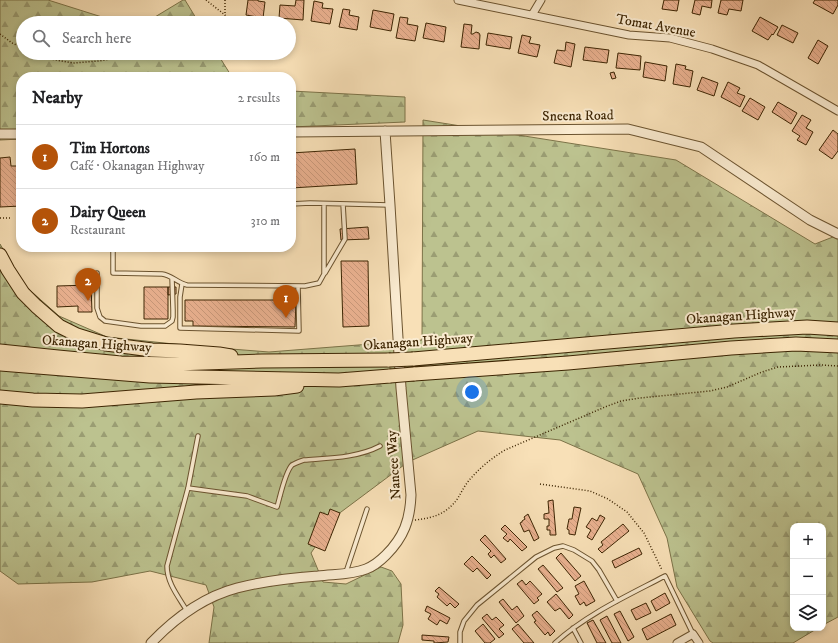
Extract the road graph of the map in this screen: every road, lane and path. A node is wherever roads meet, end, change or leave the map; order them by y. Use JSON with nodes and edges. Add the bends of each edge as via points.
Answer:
{"nodes":[{"id":1,"x":206,"y":0,"type":"edge"},
{"id":2,"x":225,"y":0,"type":"edge"},
{"id":3,"x":458,"y":0,"type":"edge"},
{"id":4,"x":541,"y":0,"type":"edge"},
{"id":5,"x":532,"y":14,"type":"junction"},
{"id":6,"x":225,"y":16,"type":"joint"},
{"id":7,"x":0,"y":34,"type":"edge"},
{"id":8,"x":16,"y":45,"type":"edge"},
{"id":9,"x":57,"y":60,"type":"edge"},
{"id":10,"x":105,"y":60,"type":"edge"},
{"id":11,"x":838,"y":111,"type":"edge"},
{"id":12,"x":385,"y":131,"type":"junction"},
{"id":13,"x":296,"y":132,"type":"edge"},
{"id":14,"x":0,"y":134,"type":"edge"},
{"id":15,"x":16,"y":134,"type":"edge"},
{"id":16,"x":296,"y":204,"type":"edge"},
{"id":17,"x":324,"y":204,"type":"junction"},
{"id":18,"x":344,"y":204,"type":"junction"},
{"id":19,"x":390,"y":205,"type":"junction"},
{"id":20,"x":0,"y":218,"type":"edge"},
{"id":21,"x":10,"y":218,"type":"dead end"},
{"id":22,"x":838,"y":234,"type":"edge"},
{"id":23,"x":113,"y":252,"type":"edge"},
{"id":24,"x":0,"y":255,"type":"edge"},
{"id":25,"x":97,"y":273,"type":"dead end"},
{"id":26,"x":324,"y":274,"type":"junction"},
{"id":27,"x":172,"y":278,"type":"junction"},
{"id":28,"x":182,"y":284,"type":"junction"},
{"id":29,"x":298,"y":286,"type":"junction"},
{"id":30,"x":838,"y":329,"type":"edge"},
{"id":31,"x":838,"y":346,"type":"edge"},
{"id":32,"x":0,"y":351,"type":"edge"},
{"id":33,"x":262,"y":361,"type":"junction"},
{"id":34,"x":0,"y":364,"type":"edge"},
{"id":35,"x":838,"y":366,"type":"edge"},
{"id":36,"x":339,"y":380,"type":"junction"},
{"id":37,"x":0,"y":397,"type":"edge"},
{"id":38,"x":198,"y":436,"type":"dead end"},
{"id":39,"x":380,"y":446,"type":"dead end"},
{"id":40,"x":540,"y":484,"type":"dead end"},
{"id":41,"x":188,"y":488,"type":"junction"},
{"id":42,"x":367,"y":510,"type":"dead end"},
{"id":43,"x":407,"y":521,"type":"junction"},
{"id":44,"x":346,"y":573,"type":"junction"},
{"id":45,"x":665,"y":576,"type":"junction"},
{"id":46,"x":617,"y":601,"type":"junction"},
{"id":47,"x":187,"y":611,"type":"junction"},
{"id":48,"x":573,"y":628,"type":"junction"},
{"id":49,"x":693,"y":634,"type":"junction"},
{"id":50,"x":151,"y":643,"type":"edge"},
{"id":51,"x":460,"y":643,"type":"edge"},
{"id":52,"x":555,"y":643,"type":"edge"},
{"id":53,"x":581,"y":643,"type":"edge"},
{"id":54,"x":677,"y":643,"type":"edge"},
{"id":55,"x":699,"y":643,"type":"edge"}],
"edges":[{"from":1,"to":6,"type":"path"},
{"from":2,"to":6,"type":"path"},
{"from":3,"to":5,"type":"street","name":"Tomat Avenue"},
{"from":4,"to":5,"type":"street"},
{"from":5,"to":11,"type":"street","name":"Tomat Avenue","via":[[629,35],[670,38],[712,49],[758,65]]},
{"from":7,"to":8,"type":"path"},
{"from":9,"to":10,"type":"path","via":[[74,63]]},
{"from":12,"to":13,"type":"street","name":"Sneena Road"},
{"from":12,"to":19,"type":"street","name":"Nancee Way"},
{"from":12,"to":22,"type":"street","name":"Sneena Road","via":[[628,129],[701,147],[810,220]]},
{"from":14,"to":15,"type":"street"},
{"from":16,"to":17,"type":"lane"},
{"from":17,"to":18,"type":"lane"},
{"from":17,"to":26,"type":"lane"},
{"from":18,"to":19,"type":"lane"},
{"from":18,"to":26,"type":"lane","via":[[345,239]]},
{"from":19,"to":43,"type":"street","name":"Nancee Way","via":[[401,388],[411,495]]},
{"from":20,"to":21,"type":"path"},
{"from":23,"to":27,"type":"lane","via":[[114,273],[166,274]]},
{"from":24,"to":33,"type":"highway","via":[[23,293],[59,326],[77,335],[106,344],[219,354]]},
{"from":25,"to":27,"type":"lane","via":[[100,317],[105,321],[141,326],[165,326],[172,321]]},
{"from":26,"to":29,"type":"lane","via":[[319,283]]},
{"from":27,"to":28,"type":"lane"},
{"from":28,"to":29,"type":"lane"},
{"from":28,"to":29,"type":"lane","via":[[180,328],[299,331]]},
{"from":30,"to":33,"type":"highway","name":"Okanagan Highway","bridge":true,"via":[[807,327],[734,331],[413,359]]},
{"from":31,"to":36,"type":"highway","name":"Okanagan Highway","bridge":true,"via":[[796,344],[731,348]]},
{"from":32,"to":33,"type":"highway","name":"Okanagan Highway","via":[[122,363]]},
{"from":34,"to":36,"type":"highway","name":"Okanagan Highway","via":[[150,376]]},
{"from":35,"to":43,"type":"path","via":[[778,367],[710,391],[621,401],[506,450],[490,459],[471,478],[457,500],[440,515]]},
{"from":36,"to":37,"type":"highway","via":[[274,389],[82,401]]},
{"from":38,"to":41,"type":"lane"},
{"from":39,"to":41,"type":"lane","via":[[348,456],[297,462],[287,471],[277,507],[248,496]]},
{"from":40,"to":45,"type":"path","via":[[590,491],[627,512],[644,533]]},
{"from":41,"to":47,"type":"lane","via":[[167,566],[169,580]]},
{"from":42,"to":44,"type":"lane"},
{"from":43,"to":44,"type":"street","name":"Nancee Way","via":[[402,535],[384,558],[367,569]]},
{"from":44,"to":47,"type":"street","name":"Nancee Way","via":[[276,580],[236,588],[201,602]]},
{"from":45,"to":46,"type":"lane"},
{"from":45,"to":49,"type":"lane"},
{"from":46,"to":48,"type":"lane"},
{"from":46,"to":51,"type":"lane","via":[[592,561],[563,546],[554,548],[536,557],[477,606],[464,620]]},
{"from":47,"to":50,"type":"street","name":"Nancee Way"},
{"from":48,"to":52,"type":"lane"},
{"from":48,"to":53,"type":"lane"},
{"from":49,"to":54,"type":"street"},
{"from":49,"to":55,"type":"street"}]}
